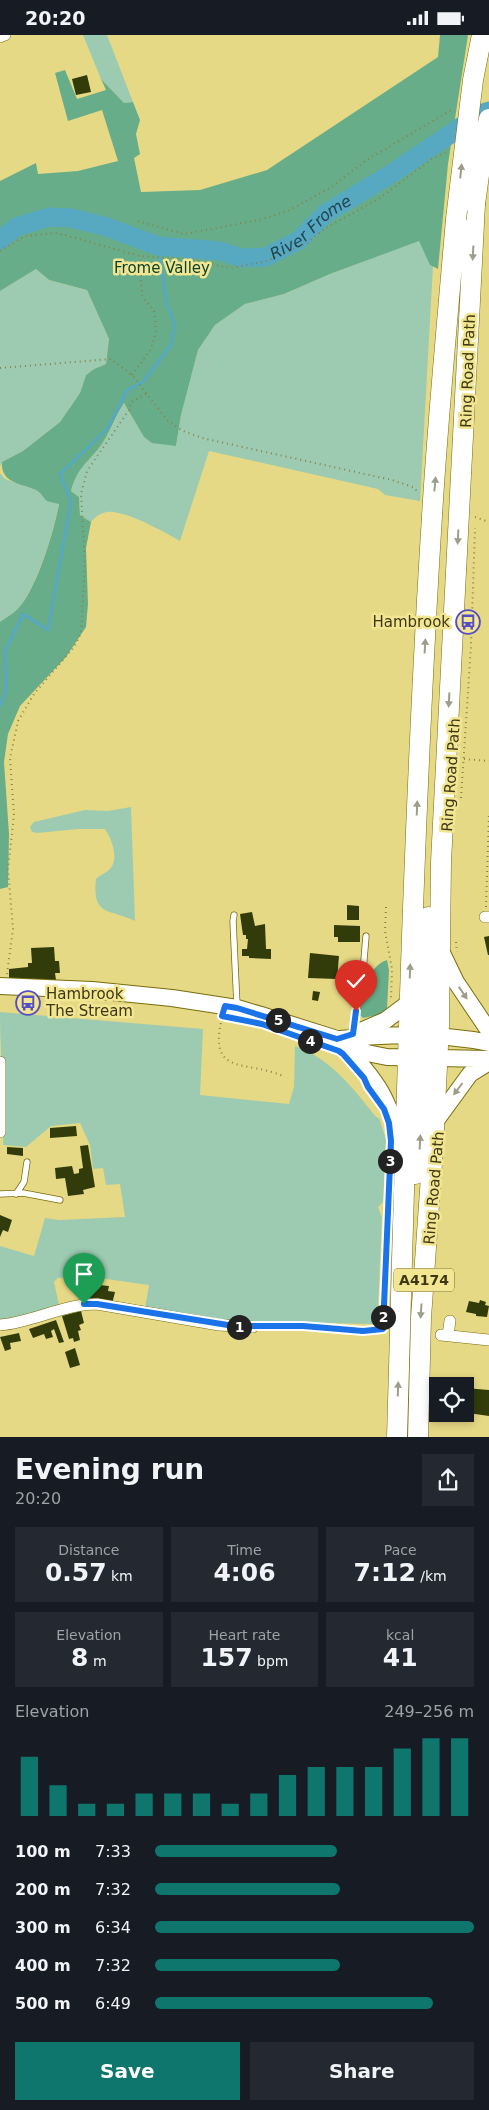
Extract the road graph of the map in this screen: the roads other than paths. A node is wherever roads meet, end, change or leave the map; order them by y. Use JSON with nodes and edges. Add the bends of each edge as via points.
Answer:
{"nodes":[{"id":1,"x":5,"y":35,"type":"edge"},
{"id":2,"x":482,"y":35,"type":"edge"},
{"id":3,"x":0,"y":37,"type":"edge"},
{"id":4,"x":489,"y":119,"type":"edge"},
{"id":5,"x":441,"y":862,"type":"junction"},
{"id":6,"x":234,"y":915,"type":"dead end"},
{"id":7,"x":366,"y":936,"type":"dead end"},
{"id":8,"x":450,"y":955,"type":"junction"},
{"id":9,"x":3,"y":986,"type":"edge"},
{"id":10,"x":400,"y":1003,"type":"junction"},
{"id":11,"x":231,"y":1007,"type":"junction"},
{"id":12,"x":489,"y":1031,"type":"edge"},
{"id":13,"x":345,"y":1037,"type":"junction"},
{"id":14,"x":424,"y":1037,"type":"junction"},
{"id":15,"x":489,"y":1043,"type":"edge"},
{"id":16,"x":423,"y":1057,"type":"junction"},
{"id":17,"x":489,"y":1061,"type":"edge"},
{"id":18,"x":0,"y":1062,"type":"edge"},
{"id":19,"x":435,"y":1123,"type":"junction"},
{"id":20,"x":0,"y":1132,"type":"edge"},
{"id":21,"x":405,"y":1156,"type":"junction"},
{"id":22,"x":27,"y":1162,"type":"dead end"},
{"id":23,"x":0,"y":1194,"type":"edge"},
{"id":24,"x":16,"y":1194,"type":"junction"},
{"id":25,"x":60,"y":1200,"type":"dead end"},
{"id":26,"x":403,"y":1223,"type":"junction"},
{"id":27,"x":450,"y":1321,"type":"dead end"},
{"id":28,"x":0,"y":1325,"type":"edge"},
{"id":29,"x":253,"y":1327,"type":"road end"},
{"id":30,"x":489,"y":1340,"type":"edge"},
{"id":31,"x":396,"y":1437,"type":"edge"},
{"id":32,"x":418,"y":1437,"type":"edge"}],
"edges":[{"from":1,"to":3,"type":"street"},
{"from":10,"to":2,"type":"highway","number":"A4174","one_way":true,"bridge":true,"via":[[433,499],[456,219]]},
{"from":4,"to":5,"type":"highway","number":"A4174","one_way":true,"bridge":true,"via":[[475,204]]},
{"from":5,"to":8,"type":"highway","number":"A4174"},
{"from":5,"to":14,"type":"highway","number":"A4174","via":[[428,918]]},
{"from":6,"to":11,"type":"lane"},
{"from":7,"to":13,"type":"lane","via":[[362,983]]},
{"from":8,"to":12,"type":"main road","one_way":true,"via":[[456,982]]},
{"from":8,"to":14,"type":"highway","number":"A4174"},
{"from":9,"to":11,"type":"main road","via":[[92,990]]},
{"from":10,"to":13,"type":"main road","via":[[386,1020]]},
{"from":10,"to":14,"type":"highway","number":"A4174"},
{"from":11,"to":13,"type":"main road"},
{"from":13,"to":14,"type":"main road"},
{"from":13,"to":16,"type":"main road","via":[[366,1053],[387,1057]]},
{"from":13,"to":21,"type":"main road","via":[[380,1088],[392,1113]]},
{"from":14,"to":15,"type":"main road"},
{"from":14,"to":16,"type":"highway"},
{"from":14,"to":16,"type":"highway","number":"A4174"},
{"from":16,"to":17,"type":"main road"},
{"from":16,"to":19,"type":"highway","number":"A4174"},
{"from":16,"to":21,"type":"highway","number":"A4174"},
{"from":26,"to":16,"type":"highway","one_way":true,"via":[[419,1156]]},
{"from":17,"to":19,"type":"main road","one_way":true,"via":[[470,1074]]},
{"from":18,"to":20,"type":"street"},
{"from":19,"to":32,"type":"highway","number":"A4174","one_way":true,"via":[[421,1318]]},
{"from":21,"to":26,"type":"highway","number":"A4174"},
{"from":22,"to":24,"type":"lane","via":[[24,1182]]},
{"from":23,"to":24,"type":"lane"},
{"from":24,"to":25,"type":"lane"},
{"from":31,"to":26,"type":"highway","number":"A4174","one_way":true},
{"from":27,"to":30,"type":"street","via":[[445,1335]]},
{"from":28,"to":29,"type":"street","via":[[84,1304],[97,1304],[219,1325]]}]}
